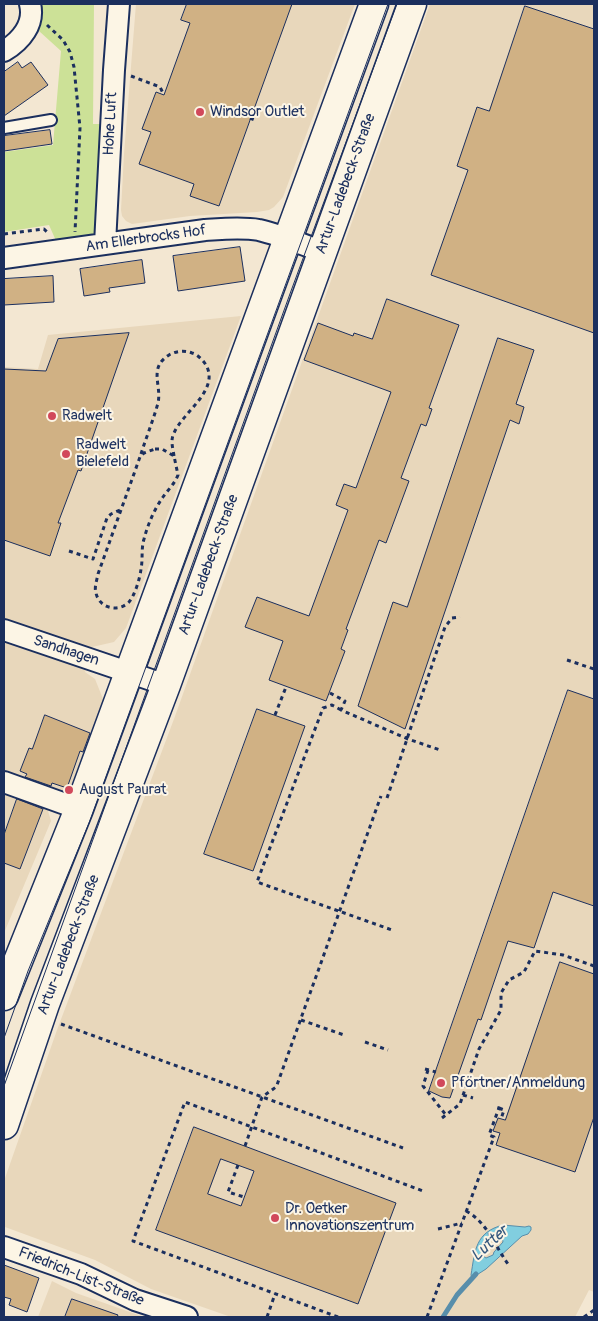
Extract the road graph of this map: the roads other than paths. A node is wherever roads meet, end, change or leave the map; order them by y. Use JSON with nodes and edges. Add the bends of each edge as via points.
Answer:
{"nodes":[{"id":1,"x":119,"y":4,"type":"edge"},
{"id":2,"x":374,"y":4,"type":"edge"},
{"id":3,"x":412,"y":4,"type":"edge"},
{"id":4,"x":31,"y":8,"type":"edge"},
{"id":5,"x":4,"y":51,"type":"edge"},
{"id":6,"x":51,"y":120,"type":"dead end"},
{"id":7,"x":4,"y":128,"type":"edge"},
{"id":8,"x":288,"y":238,"type":"junction"},
{"id":9,"x":105,"y":244,"type":"junction"},
{"id":10,"x":322,"y":251,"type":"junction"},
{"id":11,"x":4,"y":258,"type":"edge"},
{"id":12,"x":4,"y":630,"type":"edge"},
{"id":13,"x":129,"y":672,"type":"junction"},
{"id":14,"x":166,"y":685,"type":"junction"},
{"id":15,"x":4,"y":782,"type":"edge"},
{"id":16,"x":79,"y":809,"type":"junction"},
{"id":17,"x":4,"y":996,"type":"edge"},
{"id":18,"x":4,"y":1125,"type":"edge"},
{"id":19,"x":4,"y":1247,"type":"edge"},
{"id":20,"x":187,"y":1317,"type":"edge"}],
"edges":[{"from":1,"to":9,"type":"street","name":"Hohe Luft"},
{"from":2,"to":8,"type":"street"},
{"from":3,"to":10,"type":"street","name":"Artur-Ladebeck-Straße"},
{"from":4,"to":5,"type":"street","via":[[26,32]]},
{"from":6,"to":7,"type":"lane"},
{"from":8,"to":9,"type":"street","name":"Am Ellerbrocks Hof","via":[[258,230],[231,228]]},
{"from":8,"to":10,"type":"street","name":"Am Ellerbrocks Hof"},
{"from":8,"to":13,"type":"street"},
{"from":9,"to":11,"type":"street","name":"Am Ellerbrocks Hof"},
{"from":10,"to":14,"type":"street","name":"Artur-Ladebeck-Straße"},
{"from":12,"to":13,"type":"street","name":"Sandhagen"},
{"from":13,"to":14,"type":"street","name":"Sandhagen"},
{"from":13,"to":16,"type":"street"},
{"from":14,"to":18,"type":"street","name":"Artur-Ladebeck-Straße","via":[[45,1004]]},
{"from":15,"to":16,"type":"street"},
{"from":16,"to":17,"type":"street"},
{"from":19,"to":20,"type":"street","name":"Friedrich-List-Straße"}]}
